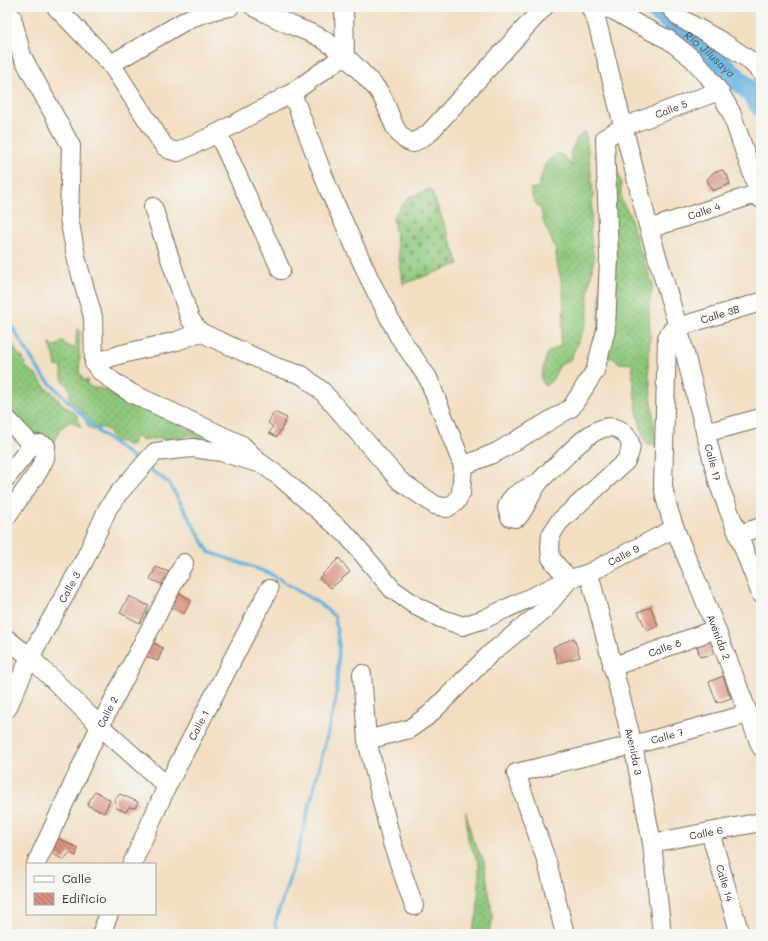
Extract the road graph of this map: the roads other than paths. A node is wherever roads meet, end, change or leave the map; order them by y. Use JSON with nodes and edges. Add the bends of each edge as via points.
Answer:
{"nodes":[{"id":1,"x":56,"y":7,"type":"edge"},
{"id":2,"x":230,"y":7,"type":"edge"},
{"id":3,"x":254,"y":7,"type":"edge"},
{"id":4,"x":344,"y":7,"type":"edge"},
{"id":5,"x":544,"y":7,"type":"edge"},
{"id":6,"x":590,"y":7,"type":"edge"},
{"id":7,"x":599,"y":7,"type":"edge"},
{"id":8,"x":670,"y":7,"type":"edge"},
{"id":9,"x":7,"y":14,"type":"edge"},
{"id":10,"x":345,"y":55,"type":"junction"},
{"id":11,"x":111,"y":64,"type":"junction"},
{"id":12,"x":761,"y":72,"type":"edge"},
{"id":13,"x":719,"y":91,"type":"junction"},
{"id":14,"x":292,"y":94,"type":"junction"},
{"id":15,"x":622,"y":127,"type":"junction"},
{"id":16,"x":218,"y":133,"type":"junction"},
{"id":17,"x":760,"y":196,"type":"edge"},
{"id":18,"x":153,"y":207,"type":"dead end"},
{"id":19,"x":650,"y":229,"type":"junction"},
{"id":20,"x":281,"y":270,"type":"dead end"},
{"id":21,"x":761,"y":302,"type":"edge"},
{"id":22,"x":678,"y":327,"type":"junction"},
{"id":23,"x":200,"y":332,"type":"junction"},
{"id":24,"x":94,"y":363,"type":"junction"},
{"id":25,"x":761,"y":418,"type":"edge"},
{"id":26,"x":7,"y":419,"type":"edge"},
{"id":27,"x":705,"y":433,"type":"junction"},
{"id":28,"x":39,"y":446,"type":"junction"},
{"id":29,"x":262,"y":464,"type":"junction"},
{"id":30,"x":463,"y":466,"type":"junction"},
{"id":31,"x":7,"y":477,"type":"edge"},
{"id":32,"x":538,"y":484,"type":"dead end"},
{"id":33,"x":7,"y":516,"type":"edge"},
{"id":34,"x":675,"y":528,"type":"junction"},
{"id":35,"x":761,"y":528,"type":"edge"},
{"id":36,"x":739,"y":534,"type":"junction"},
{"id":37,"x":184,"y":563,"type":"dead end"},
{"id":38,"x":589,"y":573,"type":"junction"},
{"id":39,"x":570,"y":579,"type":"junction"},
{"id":40,"x":269,"y":589,"type":"dead end"},
{"id":41,"x":761,"y":594,"type":"edge"},
{"id":42,"x":716,"y":629,"type":"junction"},
{"id":43,"x":7,"y":639,"type":"edge"},
{"id":44,"x":30,"y":657,"type":"junction"},
{"id":45,"x":612,"y":667,"type":"junction"},
{"id":46,"x":362,"y":674,"type":"dead end"},
{"id":47,"x":7,"y":709,"type":"edge"},
{"id":48,"x":748,"y":714,"type":"junction"},
{"id":49,"x":100,"y":726,"type":"junction"},
{"id":50,"x":367,"y":740,"type":"junction"},
{"id":51,"x":633,"y":746,"type":"junction"},
{"id":52,"x":761,"y":747,"type":"edge"},
{"id":53,"x":167,"y":786,"type":"junction"},
{"id":54,"x":761,"y":822,"type":"edge"},
{"id":55,"x":710,"y":832,"type":"junction"},
{"id":56,"x":652,"y":843,"type":"junction"},
{"id":57,"x":36,"y":863,"type":"edge"},
{"id":58,"x":132,"y":863,"type":"edge"},
{"id":59,"x":414,"y":906,"type":"dead end"},
{"id":60,"x":109,"y":915,"type":"edge"},
{"id":61,"x":101,"y":934,"type":"edge"},
{"id":62,"x":565,"y":934,"type":"edge"},
{"id":63,"x":662,"y":934,"type":"edge"},
{"id":64,"x":740,"y":934,"type":"edge"}],
"edges":[{"from":1,"to":11,"type":"street"},
{"from":2,"to":11,"type":"street","via":[[190,18]]},
{"from":3,"to":10,"type":"street","via":[[320,38]]},
{"from":4,"to":10,"type":"street"},
{"from":5,"to":10,"type":"street","via":[[428,134],[414,143],[406,141],[399,133],[380,92]]},
{"from":6,"to":15,"type":"street","name":"Calle 17","via":[[597,22]]},
{"from":7,"to":13,"type":"street","via":[[613,10],[669,40],[693,59]]},
{"from":8,"to":12,"type":"street","via":[[680,18],[723,42]]},
{"from":9,"to":24,"type":"street","via":[[12,17],[22,56],[71,146],[69,218],[77,261],[93,317]]},
{"from":10,"to":14,"type":"street"},
{"from":11,"to":16,"type":"street","via":[[164,146],[170,150],[178,152]]},
{"from":13,"to":15,"type":"street","name":"Calle 5"},
{"from":13,"to":17,"type":"street","via":[[731,112]]},
{"from":14,"to":16,"type":"street"},
{"from":14,"to":30,"type":"street","via":[[329,190],[366,274],[398,334],[428,378]]},
{"from":15,"to":19,"type":"street","name":"Calle 17"},
{"from":15,"to":30,"type":"street","name":"Calle 5","via":[[605,138],[609,258],[606,330],[596,371],[571,408],[497,452]]},
{"from":16,"to":20,"type":"street"},
{"from":17,"to":19,"type":"street","name":"Calle 4"},
{"from":18,"to":23,"type":"street","via":[[190,319]]},
{"from":19,"to":22,"type":"street","name":"Calle 17"},
{"from":21,"to":22,"type":"street","name":"Calle 3B"},
{"from":22,"to":27,"type":"street","name":"Calle 17"},
{"from":22,"to":34,"type":"street","name":"Avenida 2","via":[[666,338],[665,350],[663,486]]},
{"from":23,"to":24,"type":"street","via":[[177,341]]},
{"from":23,"to":30,"type":"street","via":[[276,367],[302,375],[322,391],[400,481],[435,504],[447,508],[456,502],[461,493]]},
{"from":24,"to":29,"type":"street","via":[[104,375],[130,393],[242,445]]},
{"from":25,"to":27,"type":"street"},
{"from":26,"to":28,"type":"street"},
{"from":27,"to":36,"type":"street","name":"Calle 17","via":[[719,485]]},
{"from":28,"to":31,"type":"street"},
{"from":28,"to":33,"type":"street","via":[[45,458]]},
{"from":29,"to":39,"type":"street","name":"Calle 9","via":[[347,535],[392,589],[416,606],[446,620],[463,626],[484,619]]},
{"from":29,"to":44,"type":"street","name":"Calle 3","via":[[221,452],[192,448],[155,452],[108,508],[85,559]]},
{"from":32,"to":39,"type":"street","via":[[590,433],[602,428],[615,428],[625,433],[631,442],[631,450],[626,461],[559,522],[551,535],[552,558]]},
{"from":34,"to":38,"type":"street","name":"Calle 9"},
{"from":34,"to":42,"type":"street","name":"Avenida 2"},
{"from":35,"to":36,"type":"street"},
{"from":36,"to":41,"type":"street","name":"Calle 17"},
{"from":37,"to":49,"type":"street","name":"Calle 2"},
{"from":38,"to":39,"type":"street","name":"Calle 9"},
{"from":38,"to":45,"type":"street","name":"Avenida 3"},
{"from":39,"to":50,"type":"street","via":[[544,610],[490,654],[429,715],[409,729]]},
{"from":40,"to":53,"type":"street","name":"Calle 1"},
{"from":42,"to":45,"type":"street","name":"Calle 8"},
{"from":42,"to":48,"type":"street","name":"Avenida 2"},
{"from":43,"to":44,"type":"street"},
{"from":44,"to":47,"type":"street","name":"Calle 3"},
{"from":44,"to":49,"type":"street"},
{"from":45,"to":51,"type":"street","name":"Avenida 3"},
{"from":46,"to":50,"type":"street"},
{"from":48,"to":51,"type":"street","name":"Calle 7"},
{"from":48,"to":52,"type":"street","name":"Avenida 2"},
{"from":49,"to":53,"type":"street"},
{"from":49,"to":57,"type":"street","name":"Calle 2"},
{"from":50,"to":59,"type":"street","via":[[392,843]]},
{"from":51,"to":56,"type":"street","name":"Avenida 3"},
{"from":51,"to":62,"type":"street","name":"Calle 7","via":[[516,773],[547,862]]},
{"from":53,"to":58,"type":"street","name":"Calle 1"},
{"from":54,"to":55,"type":"street","name":"Calle 6"},
{"from":55,"to":56,"type":"street","name":"Calle 6"},
{"from":55,"to":64,"type":"street","name":"Calle 14"},
{"from":56,"to":63,"type":"street","name":"Avenida 3"},
{"from":60,"to":61,"type":"street"}]}
